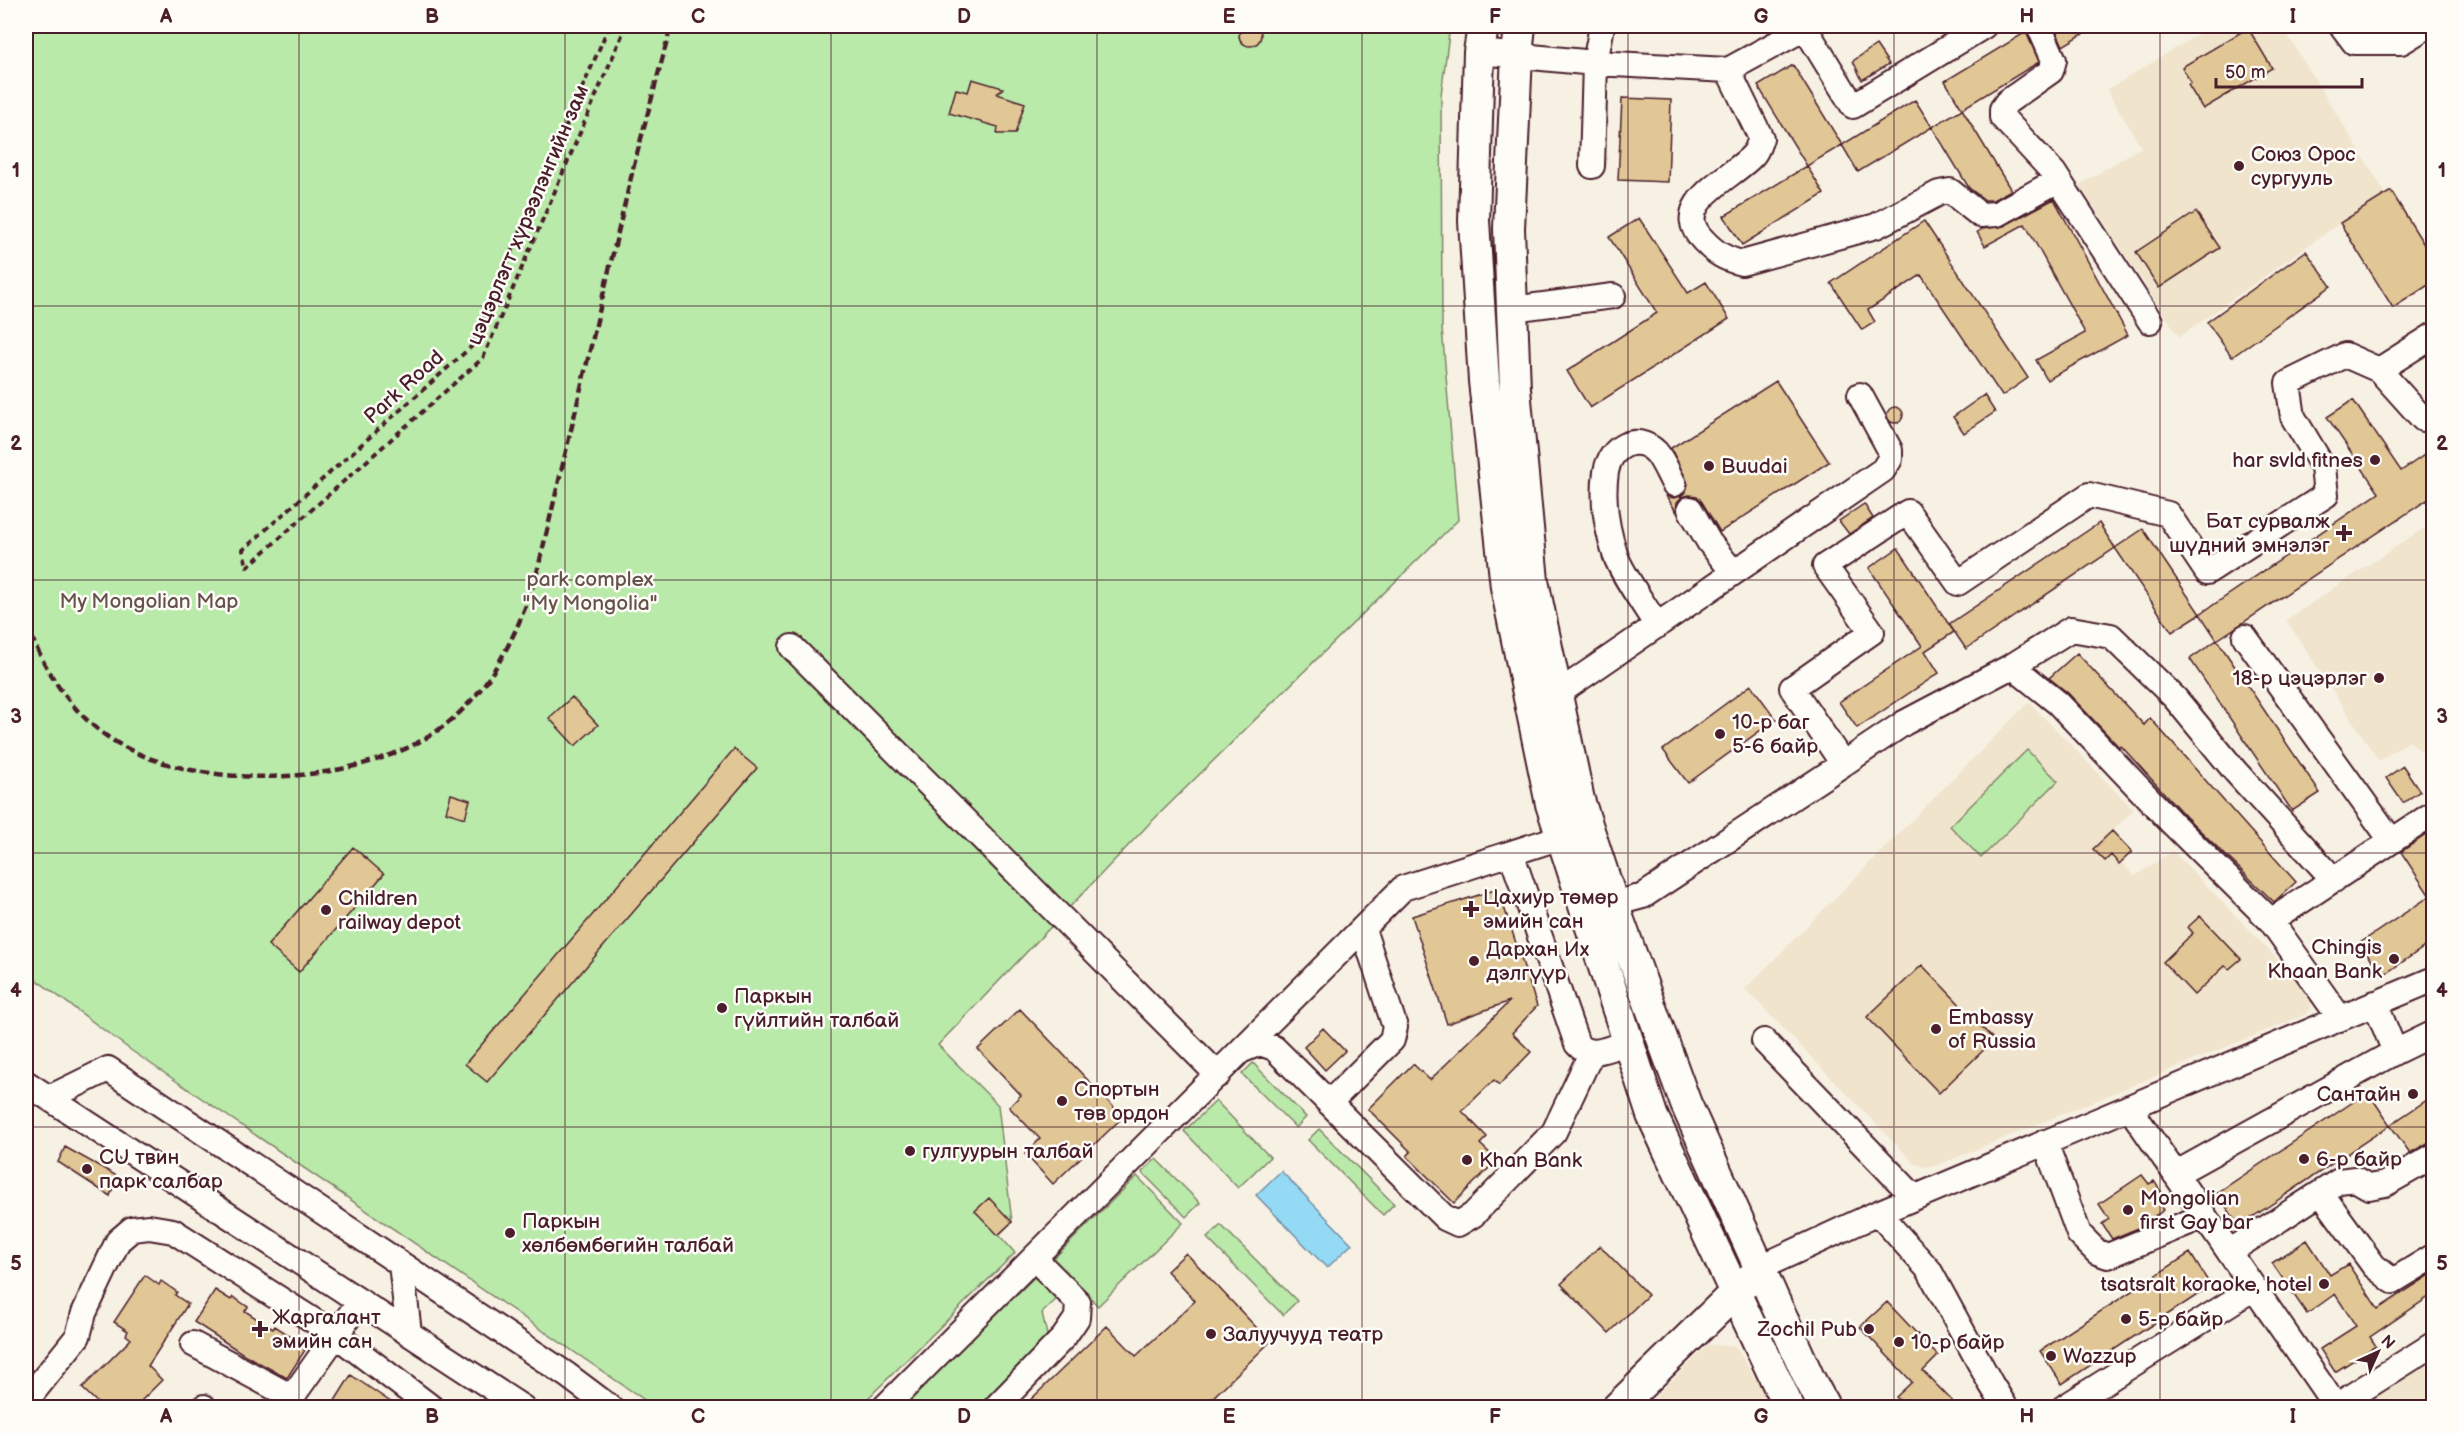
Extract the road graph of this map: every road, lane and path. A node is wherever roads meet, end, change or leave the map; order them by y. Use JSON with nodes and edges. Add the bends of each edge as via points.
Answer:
{"nodes":[{"id":1,"x":609,"y":26,"type":"edge"},
{"id":2,"x":626,"y":26,"type":"edge"},
{"id":3,"x":1520,"y":26,"type":"edge"},
{"id":4,"x":1602,"y":26,"type":"edge"},
{"id":5,"x":1983,"y":26,"type":"edge"},
{"id":6,"x":2039,"y":26,"type":"edge"},
{"id":7,"x":2342,"y":26,"type":"edge"},
{"id":8,"x":2427,"y":26,"type":"edge"},
{"id":9,"x":1805,"y":27,"type":"edge"},
{"id":10,"x":1481,"y":39,"type":"edge"},
{"id":11,"x":1517,"y":56,"type":"junction"},
{"id":12,"x":1595,"y":63,"type":"junction"},
{"id":13,"x":1728,"y":70,"type":"junction"},
{"id":14,"x":1592,"y":166,"type":"dead end"},
{"id":15,"x":2058,"y":180,"type":"junction"},
{"id":16,"x":1613,"y":297,"type":"dead end"},
{"id":17,"x":1512,"y":309,"type":"junction"},
{"id":18,"x":2150,"y":321,"type":"dead end"},
{"id":19,"x":2433,"y":335,"type":"edge"},
{"id":20,"x":2379,"y":370,"type":"junction"},
{"id":21,"x":1860,"y":395,"type":"dead end"},
{"id":22,"x":2433,"y":416,"type":"edge"},
{"id":23,"x":1674,"y":484,"type":"dead end"},
{"id":24,"x":1690,"y":509,"type":"dead end"},
{"id":25,"x":247,"y":567,"type":"joint"},
{"id":26,"x":1733,"y":572,"type":"junction"},
{"id":27,"x":1657,"y":626,"type":"junction"},
{"id":28,"x":2245,"y":637,"type":"dead end"},
{"id":29,"x":792,"y":647,"type":"dead end"},
{"id":30,"x":2012,"y":666,"type":"junction"},
{"id":31,"x":1557,"y":694,"type":"junction"},
{"id":32,"x":1843,"y":764,"type":"junction"},
{"id":33,"x":2433,"y":813,"type":"edge"},
{"id":34,"x":1561,"y":837,"type":"junction"},
{"id":35,"x":2391,"y":840,"type":"junction"},
{"id":36,"x":1511,"y":853,"type":"junction"},
{"id":37,"x":2334,"y":880,"type":"junction"},
{"id":38,"x":1613,"y":904,"type":"junction"},
{"id":39,"x":2271,"y":921,"type":"junction"},
{"id":40,"x":1363,"y":929,"type":"junction"},
{"id":41,"x":2433,"y":979,"type":"edge"},
{"id":42,"x":2375,"y":1003,"type":"junction"},
{"id":43,"x":2340,"y":1018,"type":"junction"},
{"id":44,"x":2433,"y":1033,"type":"edge"},
{"id":45,"x":1764,"y":1041,"type":"dead end"},
{"id":46,"x":1628,"y":1042,"type":"junction"},
{"id":47,"x":1243,"y":1050,"type":"junction"},
{"id":48,"x":1595,"y":1052,"type":"junction"},
{"id":49,"x":2395,"y":1052,"type":"junction"},
{"id":50,"x":1218,"y":1075,"type":"junction"},
{"id":51,"x":26,"y":1083,"type":"edge"},
{"id":52,"x":49,"y":1098,"type":"junction"},
{"id":53,"x":1329,"y":1103,"type":"junction"},
{"id":54,"x":2129,"y":1107,"type":"junction"},
{"id":55,"x":2045,"y":1142,"type":"junction"},
{"id":56,"x":2433,"y":1156,"type":"edge"},
{"id":57,"x":2175,"y":1174,"type":"junction"},
{"id":58,"x":2321,"y":1193,"type":"junction"},
{"id":59,"x":1914,"y":1197,"type":"junction"},
{"id":60,"x":1878,"y":1213,"type":"junction"},
{"id":61,"x":2204,"y":1216,"type":"junction"},
{"id":62,"x":2229,"y":1252,"type":"junction"},
{"id":63,"x":2433,"y":1256,"type":"edge"},
{"id":64,"x":1034,"y":1258,"type":"junction"},
{"id":65,"x":401,"y":1264,"type":"junction"},
{"id":66,"x":1760,"y":1268,"type":"junction"},
{"id":67,"x":2254,"y":1288,"type":"junction"},
{"id":68,"x":1735,"y":1294,"type":"junction"},
{"id":69,"x":360,"y":1302,"type":"junction"},
{"id":70,"x":409,"y":1333,"type":"junction"},
{"id":71,"x":336,"y":1335,"type":"junction"},
{"id":72,"x":193,"y":1344,"type":"dead end"},
{"id":73,"x":2433,"y":1344,"type":"edge"},
{"id":74,"x":26,"y":1401,"type":"edge"},
{"id":75,"x":290,"y":1402,"type":"edge"},
{"id":76,"x":432,"y":1407,"type":"edge"},
{"id":77,"x":523,"y":1407,"type":"edge"},
{"id":78,"x":611,"y":1407,"type":"edge"},
{"id":79,"x":884,"y":1407,"type":"edge"},
{"id":80,"x":995,"y":1407,"type":"edge"},
{"id":81,"x":1617,"y":1407,"type":"edge"},
{"id":82,"x":1789,"y":1407,"type":"edge"},
{"id":83,"x":1825,"y":1407,"type":"edge"},
{"id":84,"x":2006,"y":1407,"type":"edge"},
{"id":85,"x":2062,"y":1407,"type":"edge"},
{"id":86,"x":2337,"y":1407,"type":"edge"}],
"edges":[{"from":1,"to":25,"type":"path","name":"Park Road","via":[[471,347],[243,550]]},
{"from":2,"to":25,"type":"path","name":"цэцэрлэгт хүрээлэнгийн зам","via":[[483,358]]},
{"from":3,"to":11,"type":"main road"},
{"from":4,"to":12,"type":"street"},
{"from":5,"to":9,"type":"street","via":[[1854,106]]},
{"from":6,"to":15,"type":"street","via":[[2054,60],[2051,71],[2007,102],[2002,117]]},
{"from":7,"to":8,"type":"street","via":[[2354,42],[2401,42]]},
{"from":9,"to":13,"type":"street"},
{"from":10,"to":11,"type":"street"},
{"from":10,"to":34,"type":"main road","via":[[1474,221],[1484,381],[1506,587]]},
{"from":11,"to":12,"type":"street"},
{"from":11,"to":17,"type":"main road","via":[[1509,228]]},
{"from":12,"to":13,"type":"street"},
{"from":12,"to":14,"type":"street"},
{"from":13,"to":15,"type":"street","via":[[1761,138],[1755,153],[1705,193],[1694,210],[1693,225],[1699,236],[1725,259],[1742,263],[1876,226],[1950,191],[1980,215],[1997,214]]},
{"from":15,"to":18,"type":"street"},
{"from":16,"to":17,"type":"street"},
{"from":17,"to":31,"type":"main road","via":[[1515,389],[1533,581]]},
{"from":19,"to":20,"type":"street"},
{"from":20,"to":22,"type":"street","via":[[2423,419]]},
{"from":20,"to":32,"type":"street","via":[[2344,355],[2288,382],[2293,417],[2323,466],[2326,495],[2207,572],[2168,514],[2089,495],[1958,584],[1908,512],[1825,566],[1872,632],[1792,688]]},
{"from":21,"to":26,"type":"street","via":[[1890,450],[1886,467]]},
{"from":23,"to":27,"type":"street","via":[[1656,452],[1643,444],[1622,445],[1606,470],[1606,511],[1616,556]]},
{"from":24,"to":26,"type":"street"},
{"from":26,"to":27,"type":"street"},
{"from":27,"to":31,"type":"street"},
{"from":28,"to":35,"type":"street"},
{"from":29,"to":50,"type":"street"},
{"from":30,"to":32,"type":"street","via":[[1904,723]]},
{"from":30,"to":37,"type":"street","via":[[2071,629],[2111,636],[2175,698]]},
{"from":30,"to":39,"type":"street","via":[[2058,703]]},
{"from":31,"to":38,"type":"main road","via":[[1579,800]]},
{"from":32,"to":38,"type":"street","via":[[1643,896]]},
{"from":33,"to":35,"type":"street"},
{"from":34,"to":36,"type":"street"},
{"from":34,"to":46,"type":"main road"},
{"from":35,"to":37,"type":"street"},
{"from":36,"to":40,"type":"street","via":[[1404,888]]},
{"from":36,"to":48,"type":"street","via":[[1574,1039],[1586,1052]]},
{"from":37,"to":39,"type":"street"},
{"from":38,"to":66,"type":"main road","via":[[1686,1104]]},
{"from":39,"to":43,"type":"street"},
{"from":40,"to":47,"type":"street"},
{"from":40,"to":53,"type":"street","via":[[1395,1034]]},
{"from":41,"to":42,"type":"street"},
{"from":42,"to":43,"type":"street"},
{"from":42,"to":49,"type":"street"},
{"from":43,"to":54,"type":"street"},
{"from":44,"to":49,"type":"street"},
{"from":45,"to":59,"type":"street"},
{"from":46,"to":48,"type":"street"},
{"from":46,"to":68,"type":"main road","via":[[1652,1115]]},
{"from":47,"to":50,"type":"street"},
{"from":47,"to":53,"type":"street","via":[[1254,1044],[1267,1044]]},
{"from":48,"to":53,"type":"street","via":[[1554,1132],[1473,1215],[1458,1224],[1445,1218]]},
{"from":49,"to":57,"type":"street"},
{"from":50,"to":64,"type":"street"},
{"from":51,"to":52,"type":"street"},
{"from":52,"to":65,"type":"street","via":[[108,1070]]},
{"from":52,"to":69,"type":"street"},
{"from":54,"to":55,"type":"street"},
{"from":54,"to":57,"type":"street"},
{"from":55,"to":59,"type":"street"},
{"from":55,"to":61,"type":"street","via":[[2079,1234],[2097,1252],[2108,1256]]},
{"from":56,"to":58,"type":"street","via":[[2385,1184],[2368,1187],[2355,1179],[2339,1181]]},
{"from":57,"to":61,"type":"street"},
{"from":58,"to":62,"type":"street"},
{"from":58,"to":63,"type":"street","via":[[2374,1266],[2393,1281]]},
{"from":59,"to":60,"type":"street"},
{"from":60,"to":66,"type":"street"},
{"from":60,"to":84,"type":"street","via":[[1929,1270]]},
{"from":61,"to":62,"type":"street"},
{"from":62,"to":67,"type":"street"},
{"from":64,"to":79,"type":"street"},
{"from":64,"to":80,"type":"street","via":[[1078,1302],[1077,1318],[1064,1337]]},
{"from":65,"to":70,"type":"street"},
{"from":65,"to":78,"type":"street"},
{"from":66,"to":68,"type":"main road"},
{"from":66,"to":83,"type":"main road"},
{"from":67,"to":85,"type":"street"},
{"from":67,"to":86,"type":"street"},
{"from":68,"to":81,"type":"main road"},
{"from":68,"to":82,"type":"main road"},
{"from":69,"to":70,"type":"street"},
{"from":69,"to":71,"type":"street"},
{"from":70,"to":77,"type":"street"},
{"from":71,"to":74,"type":"street","via":[[173,1231],[132,1229],[118,1241],[84,1312],[78,1336]]},
{"from":71,"to":75,"type":"street"},
{"from":71,"to":76,"type":"street"},
{"from":72,"to":75,"type":"street"},
{"from":73,"to":86,"type":"street"}]}
